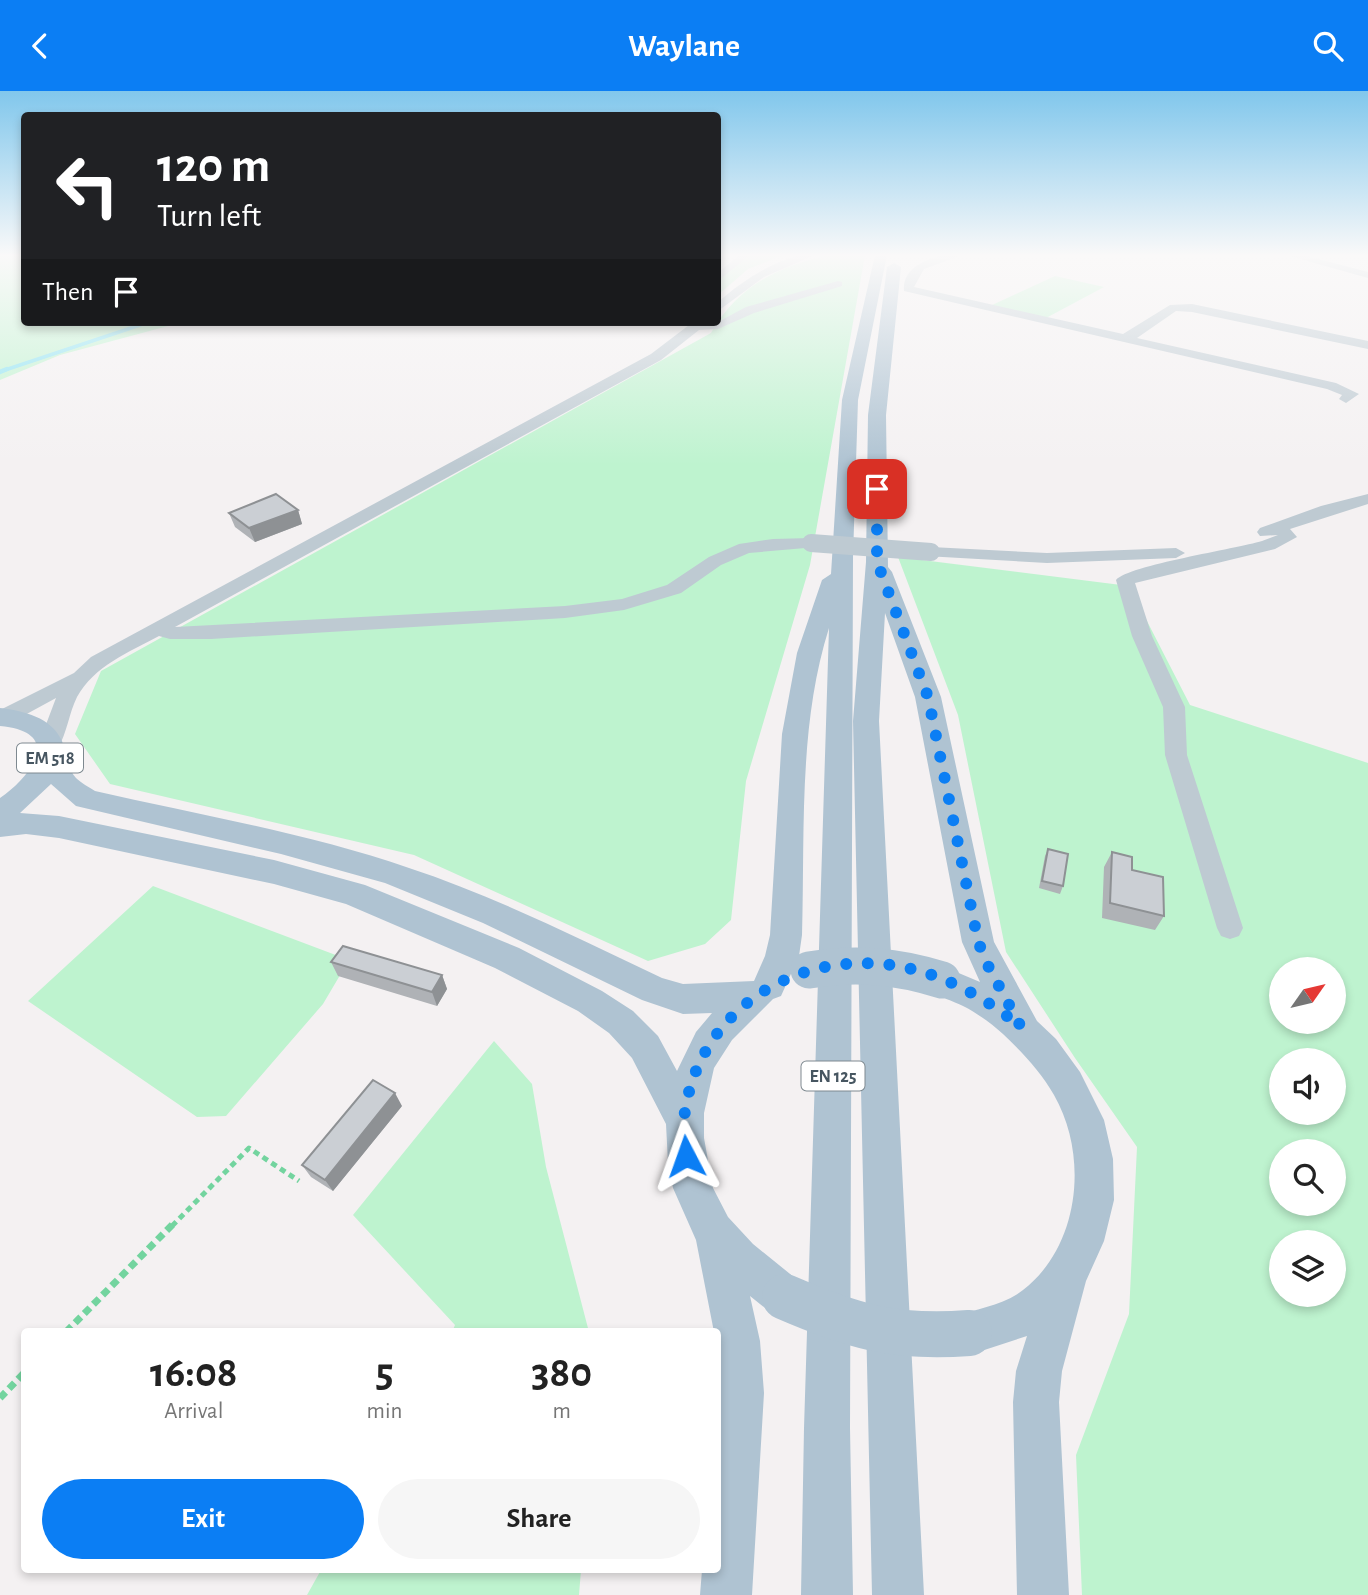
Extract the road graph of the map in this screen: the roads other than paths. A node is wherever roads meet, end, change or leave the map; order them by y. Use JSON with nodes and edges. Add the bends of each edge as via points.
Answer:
{"nodes":[{"id":1,"x":865,"y":325,"type":"edge"},
{"id":2,"x":887,"y":325,"type":"edge"},
{"id":3,"x":1067,"y":325,"type":"edge"},
{"id":4,"x":1147,"y":325,"type":"edge"},
{"id":5,"x":1274,"y":325,"type":"edge"},
{"id":6,"x":695,"y":326,"type":"edge"},
{"id":7,"x":1123,"y":338,"type":"junction"},
{"id":8,"x":1368,"y":345,"type":"edge"},
{"id":9,"x":1346,"y":399,"type":"dead end"},
{"id":10,"x":1368,"y":499,"type":"edge"},
{"id":11,"x":1280,"y":527,"type":"junction"},
{"id":12,"x":826,"y":550,"type":"junction"},
{"id":13,"x":877,"y":562,"type":"junction"},
{"id":14,"x":156,"y":628,"type":"junction"},
{"id":15,"x":80,"y":677,"type":"junction"},
{"id":16,"x":2,"y":717,"type":"edge"},
{"id":17,"x":51,"y":749,"type":"junction"},
{"id":18,"x":0,"y":813,"type":"edge"},
{"id":19,"x":0,"y":826,"type":"edge"},
{"id":20,"x":1230,"y":928,"type":"dead end"},
{"id":21,"x":762,"y":991,"type":"junction"},
{"id":22,"x":1021,"y":1027,"type":"junction"},
{"id":23,"x":684,"y":1120,"type":"junction"},
{"id":24,"x":715,"y":1232,"type":"junction"},
{"id":25,"x":1065,"y":1279,"type":"junction"},
{"id":26,"x":726,"y":1595,"type":"edge"},
{"id":27,"x":827,"y":1595,"type":"edge"},
{"id":28,"x":898,"y":1595,"type":"edge"},
{"id":29,"x":1043,"y":1595,"type":"edge"}],
"edges":[{"from":1,"to":12,"type":"main road","number":"EN 125"},
{"from":2,"to":13,"type":"main road","number":"EN 125","via":[[877,415]]},
{"from":3,"to":7,"type":"street"},
{"from":4,"to":7,"type":"street"},
{"from":5,"to":8,"type":"street"},
{"from":6,"to":14,"type":"street","number":"EM 518"},
{"from":7,"to":9,"type":"street","via":[[1331,386],[1352,394]]},
{"from":10,"to":11,"type":"street"},
{"from":11,"to":12,"type":"street","bridge":true,"via":[[1177,553],[1047,558]]},
{"from":11,"to":20,"type":"street","via":[[1288,537],[1265,547],[1125,580],[1142,636],[1174,707],[1176,754]]},
{"from":12,"to":14,"type":"street","via":[[773,544],[745,548],[715,561],[674,589],[613,606],[565,612],[211,633],[170,633]]},
{"from":12,"to":21,"type":"main road","via":[[795,734],[786,935],[782,956]]},
{"from":12,"to":27,"type":"main road","number":"EN 125"},
{"from":13,"to":22,"type":"main road","via":[[928,697],[978,941]]},
{"from":13,"to":28,"type":"main road","number":"EN 125","via":[[866,721]]},
{"from":14,"to":15,"type":"street","number":"EM 518","via":[[98,661]]},
{"from":15,"to":16,"type":"street","number":"EM 518"},
{"from":15,"to":17,"type":"street","number":"EM 518","via":[[65,697]]},
{"from":16,"to":17,"type":"main road","number":"EM 518","via":[[26,721],[42,730]]},
{"from":17,"to":18,"type":"main road","number":"EM 518","via":[[42,775]]},
{"from":17,"to":21,"type":"main road","via":[[64,783],[86,799],[328,854],[397,875],[464,899],[654,990],[683,999],[721,1000]]},
{"from":19,"to":23,"type":"main road","via":[[59,827],[274,872],[354,894],[507,958],[621,1022],[645,1047]]},
{"from":21,"to":22,"type":"main road","bridge":true,"via":[[809,970],[884,964],[942,980],[992,1003]]},
{"from":21,"to":23,"type":"main road","via":[[708,1044],[695,1072]]},
{"from":22,"to":25,"type":"main road","via":[[1063,1075],[1091,1143],[1096,1187],[1091,1221]]},
{"from":23,"to":24,"type":"main road","via":[[686,1156],[696,1197]]},
{"from":24,"to":25,"type":"main road","bridge":true,"via":[[785,1297],[880,1334],[927,1338],[969,1333],[1028,1313]]},
{"from":24,"to":26,"type":"main road","via":[[738,1341],[741,1393]]},
{"from":25,"to":29,"type":"main road","via":[[1039,1371],[1036,1402]]}]}
